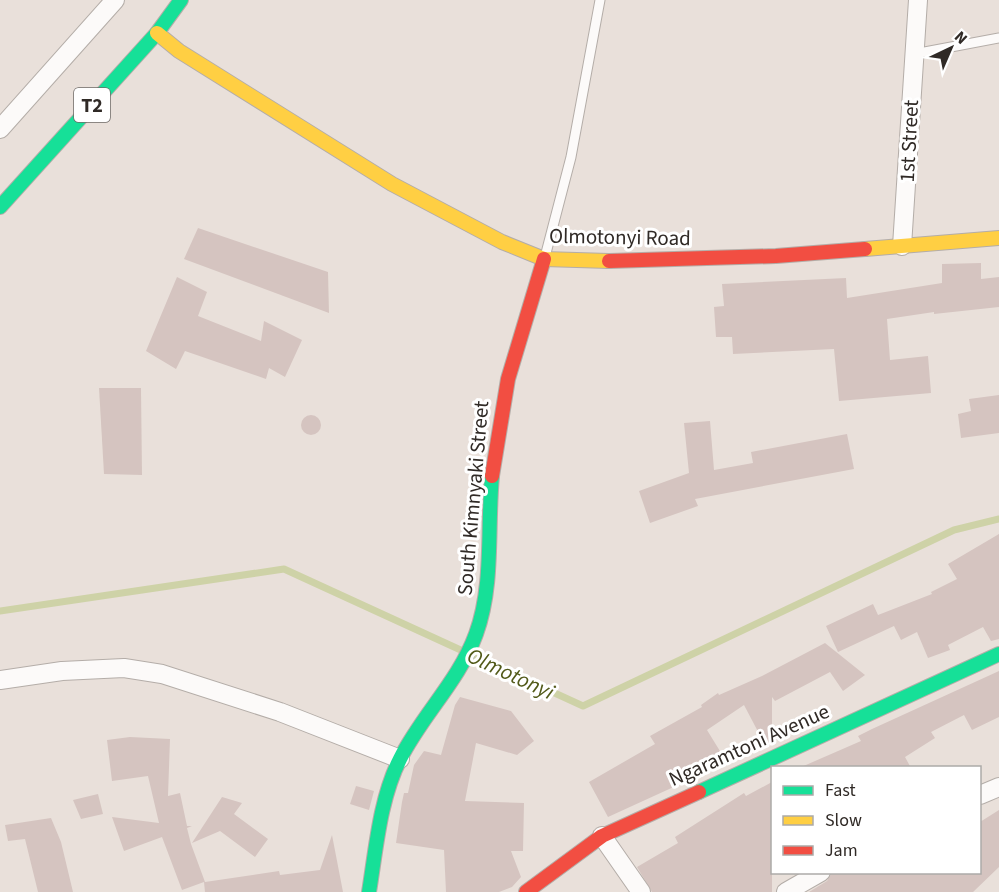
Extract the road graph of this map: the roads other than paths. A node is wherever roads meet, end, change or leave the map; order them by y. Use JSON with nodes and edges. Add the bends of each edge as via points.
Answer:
{"nodes":[{"id":1,"x":115,"y":0,"type":"edge"},
{"id":2,"x":181,"y":0,"type":"edge"},
{"id":3,"x":600,"y":0,"type":"edge"},
{"id":4,"x":918,"y":0,"type":"edge"},
{"id":5,"x":157,"y":33,"type":"junction"},
{"id":6,"x":999,"y":38,"type":"edge"},
{"id":7,"x":914,"y":54,"type":"junction"},
{"id":8,"x":0,"y":129,"type":"edge"},
{"id":9,"x":0,"y":207,"type":"edge"},
{"id":10,"x":999,"y":238,"type":"edge"},
{"id":11,"x":902,"y":246,"type":"junction"},
{"id":12,"x":544,"y":259,"type":"junction"},
{"id":13,"x":999,"y":654,"type":"edge"},
{"id":14,"x":0,"y":680,"type":"edge"},
{"id":15,"x":400,"y":759,"type":"junction"},
{"id":16,"x":999,"y":787,"type":"edge"},
{"id":17,"x":981,"y":795,"type":"edge"},
{"id":18,"x":602,"y":836,"type":"junction"},
{"id":19,"x":818,"y":874,"type":"edge"},
{"id":20,"x":369,"y":892,"type":"edge"},
{"id":21,"x":526,"y":892,"type":"edge"},
{"id":22,"x":641,"y":892,"type":"edge"},
{"id":23,"x":786,"y":892,"type":"edge"}],
"edges":[{"from":1,"to":8,"type":"street"},
{"from":2,"to":5,"type":"main road","number":"T2"},
{"from":3,"to":12,"type":"lane","via":[[571,157]]},
{"from":4,"to":7,"type":"street","name":"1st Street"},
{"from":5,"to":9,"type":"main road","number":"T2"},
{"from":5,"to":12,"type":"main road","name":"Olmotonyi Road","via":[[179,51],[392,184],[502,242]]},
{"from":6,"to":7,"type":"lane"},
{"from":7,"to":11,"type":"street","name":"1st Street"},
{"from":10,"to":11,"type":"main road","name":"Olmotonyi Road"},
{"from":11,"to":12,"type":"main road","name":"Olmotonyi Road","via":[[765,257]]},
{"from":12,"to":15,"type":"main road","name":"South Kimnyaki Street","via":[[514,349],[502,402],[488,528],[486,596],[475,637]]},
{"from":13,"to":18,"type":"main road","name":"Ngaramtoni Avenue"},
{"from":14,"to":15,"type":"street","via":[[124,668],[162,674],[280,712]]},
{"from":15,"to":20,"type":"main road","name":"South Kimnyaki Street","via":[[381,815]]},
{"from":16,"to":17,"type":"street"},
{"from":18,"to":21,"type":"main road","name":"Ngaramtoni Avenue"},
{"from":18,"to":22,"type":"street"},
{"from":19,"to":23,"type":"street"}]}
